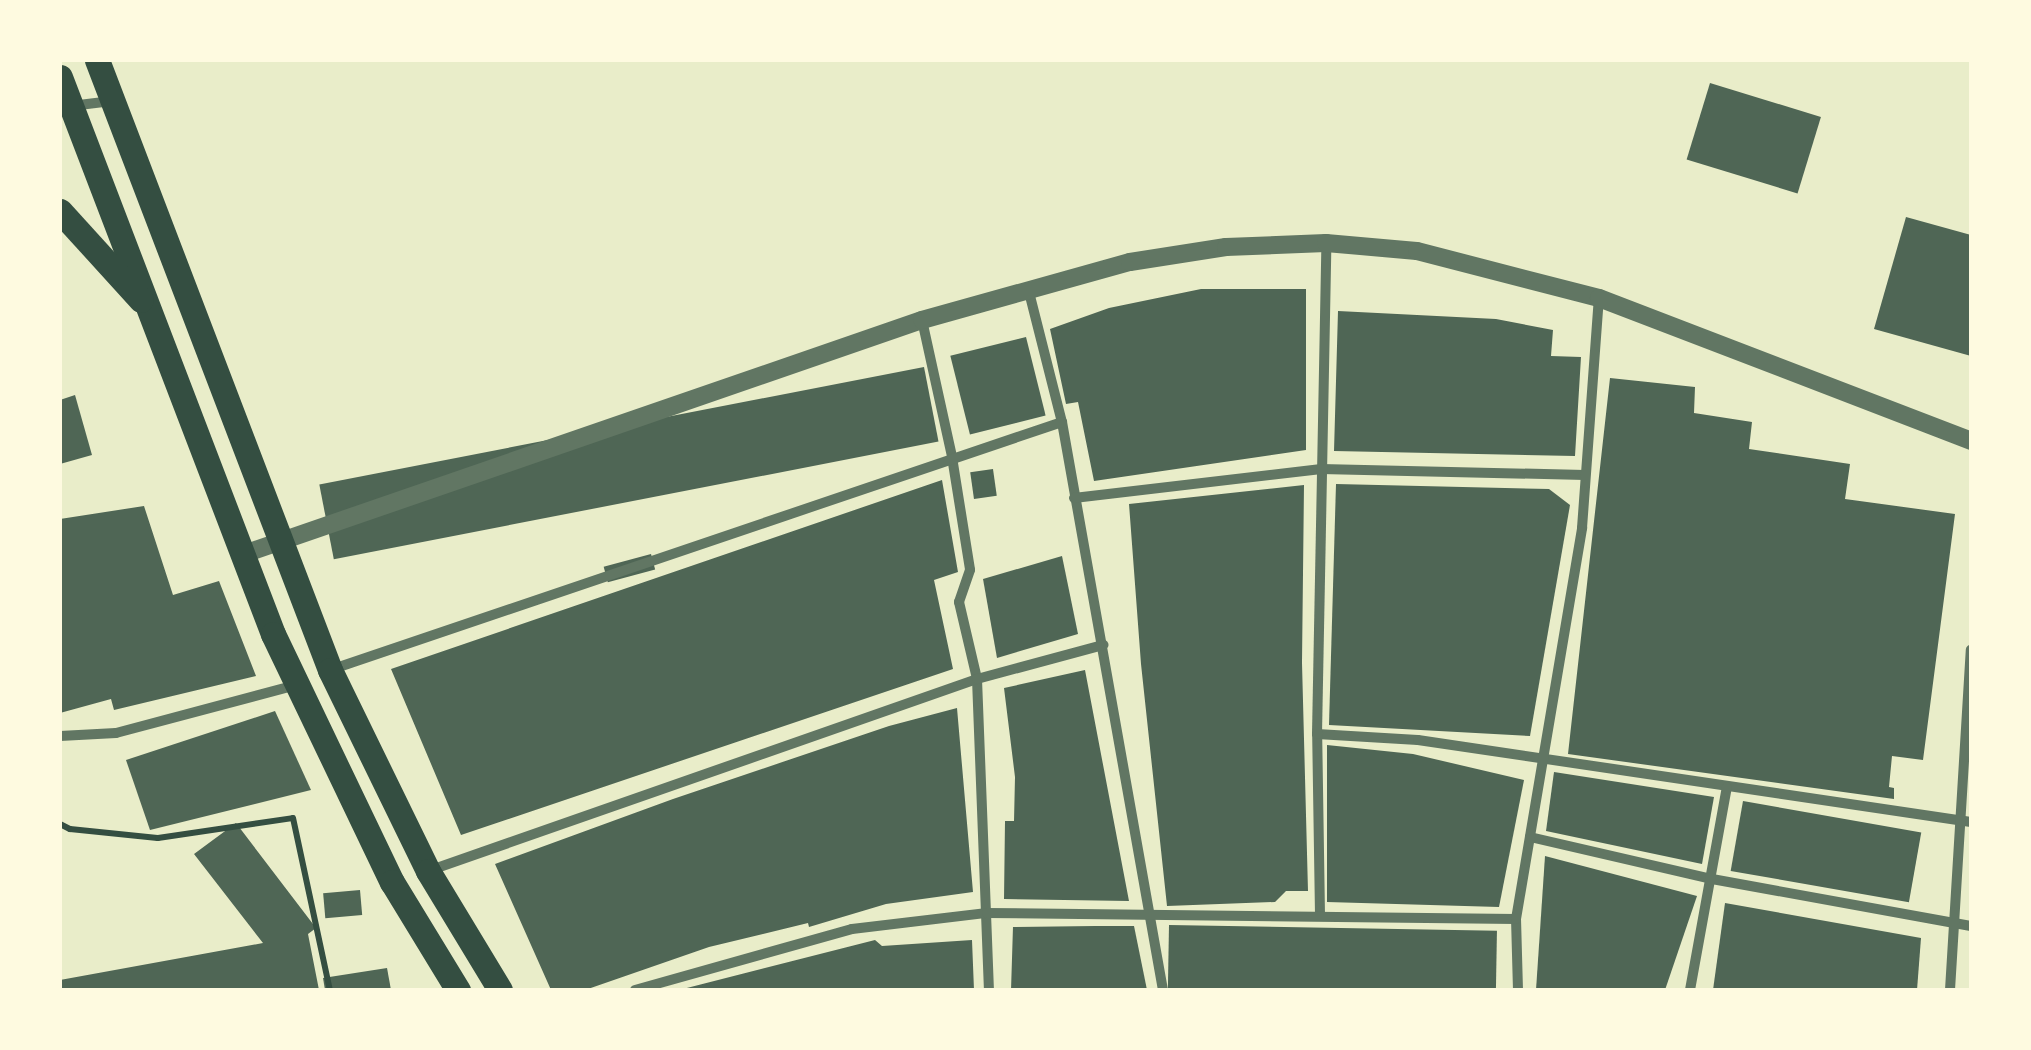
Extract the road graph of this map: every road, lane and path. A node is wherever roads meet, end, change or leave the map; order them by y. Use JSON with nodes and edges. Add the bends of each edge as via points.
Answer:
{"nodes":[{"id":1,"x":97,"y":60,"type":"edge"},
{"id":2,"x":60,"y":77,"type":"edge"},
{"id":3,"x":112,"y":101,"type":"junction"},
{"id":4,"x":65,"y":107,"type":"edge"},
{"id":5,"x":60,"y":211,"type":"edge"},
{"id":6,"x":1326,"y":243,"type":"junction"},
{"id":7,"x":1028,"y":287,"type":"junction"},
{"id":8,"x":1599,"y":298,"type":"junction"},
{"id":9,"x":148,"y":308,"type":"junction"},
{"id":10,"x":922,"y":320,"type":"junction"},
{"id":11,"x":1062,"y":422,"type":"junction"},
{"id":12,"x":1971,"y":440,"type":"edge"},
{"id":13,"x":952,"y":457,"type":"junction"},
{"id":14,"x":1321,"y":469,"type":"junction"},
{"id":15,"x":1585,"y":475,"type":"junction"},
{"id":16,"x":1074,"y":498,"type":"junction"},
{"id":17,"x":282,"y":539,"type":"junction"},
{"id":18,"x":244,"y":554,"type":"junction"},
{"id":19,"x":1103,"y":645,"type":"junction"},
{"id":20,"x":1971,"y":650,"type":"edge"},
{"id":21,"x":330,"y":670,"type":"junction"},
{"id":22,"x":977,"y":679,"type":"junction"},
{"id":23,"x":296,"y":686,"type":"junction"},
{"id":24,"x":1317,"y":734,"type":"junction"},
{"id":25,"x":60,"y":736,"type":"edge"},
{"id":26,"x":1544,"y":761,"type":"junction"},
{"id":27,"x":1727,"y":786,"type":"junction"},
{"id":28,"x":1965,"y":821,"type":"edge"},
{"id":29,"x":60,"y":824,"type":"edge"},
{"id":30,"x":1530,"y":837,"type":"junction"},
{"id":31,"x":428,"y":871,"type":"junction"},
{"id":32,"x":1712,"y":879,"type":"junction"},
{"id":33,"x":987,"y":913,"type":"junction"},
{"id":34,"x":1149,"y":914,"type":"junction"},
{"id":35,"x":1320,"y":914,"type":"junction"},
{"id":36,"x":1516,"y":919,"type":"junction"},
{"id":37,"x":1954,"y":923,"type":"junction"},
{"id":38,"x":1971,"y":926,"type":"edge"},
{"id":39,"x":330,"y":990,"type":"edge"},
{"id":40,"x":458,"y":990,"type":"edge"},
{"id":41,"x":500,"y":990,"type":"edge"},
{"id":42,"x":635,"y":990,"type":"edge"},
{"id":43,"x":989,"y":990,"type":"edge"},
{"id":44,"x":1164,"y":990,"type":"edge"},
{"id":45,"x":1518,"y":990,"type":"edge"},
{"id":46,"x":1690,"y":990,"type":"edge"},
{"id":47,"x":1950,"y":990,"type":"edge"}],
"edges":[{"from":1,"to":3,"type":"main road"},
{"from":2,"to":4,"type":"main road"},
{"from":3,"to":4,"type":"street"},
{"from":3,"to":17,"type":"main road"},
{"from":4,"to":9,"type":"main road"},
{"from":5,"to":9,"type":"main road"},
{"from":6,"to":7,"type":"street","via":[[1226,247]]},
{"from":6,"to":8,"type":"street","via":[[1417,251]]},
{"from":6,"to":14,"type":"street"},
{"from":7,"to":10,"type":"street"},
{"from":7,"to":11,"type":"street"},
{"from":8,"to":12,"type":"street"},
{"from":8,"to":15,"type":"street"},
{"from":9,"to":18,"type":"main road"},
{"from":10,"to":13,"type":"street"},
{"from":10,"to":17,"type":"street"},
{"from":11,"to":13,"type":"street"},
{"from":11,"to":16,"type":"street"},
{"from":13,"to":21,"type":"street"},
{"from":13,"to":22,"type":"street","via":[[970,570],[959,602]]},
{"from":14,"to":15,"type":"street"},
{"from":14,"to":16,"type":"street"},
{"from":14,"to":24,"type":"street"},
{"from":15,"to":26,"type":"street"},
{"from":16,"to":19,"type":"street"},
{"from":17,"to":18,"type":"street"},
{"from":17,"to":21,"type":"main road"},
{"from":18,"to":23,"type":"main road"},
{"from":19,"to":22,"type":"street"},
{"from":19,"to":34,"type":"street"},
{"from":20,"to":28,"type":"street"},
{"from":21,"to":31,"type":"main road"},
{"from":22,"to":31,"type":"street"},
{"from":22,"to":33,"type":"street"},
{"from":23,"to":25,"type":"street","via":[[116,733]]},
{"from":23,"to":40,"type":"main road","via":[[392,882]]},
{"from":24,"to":26,"type":"street","via":[[1418,740]]},
{"from":24,"to":35,"type":"street"},
{"from":26,"to":27,"type":"street"},
{"from":26,"to":30,"type":"street"},
{"from":27,"to":28,"type":"street"},
{"from":27,"to":32,"type":"street"},
{"from":28,"to":37,"type":"street"},
{"from":29,"to":39,"type":"path","via":[[158,838],[293,818]]},
{"from":30,"to":32,"type":"street"},
{"from":30,"to":36,"type":"street"},
{"from":31,"to":41,"type":"main road"},
{"from":32,"to":37,"type":"street"},
{"from":32,"to":46,"type":"street"},
{"from":33,"to":34,"type":"street"},
{"from":33,"to":42,"type":"street","via":[[852,929]]},
{"from":33,"to":43,"type":"street"},
{"from":34,"to":35,"type":"street"},
{"from":34,"to":44,"type":"street"},
{"from":35,"to":36,"type":"street"},
{"from":36,"to":45,"type":"street"},
{"from":37,"to":38,"type":"street"},
{"from":37,"to":47,"type":"street"}]}
